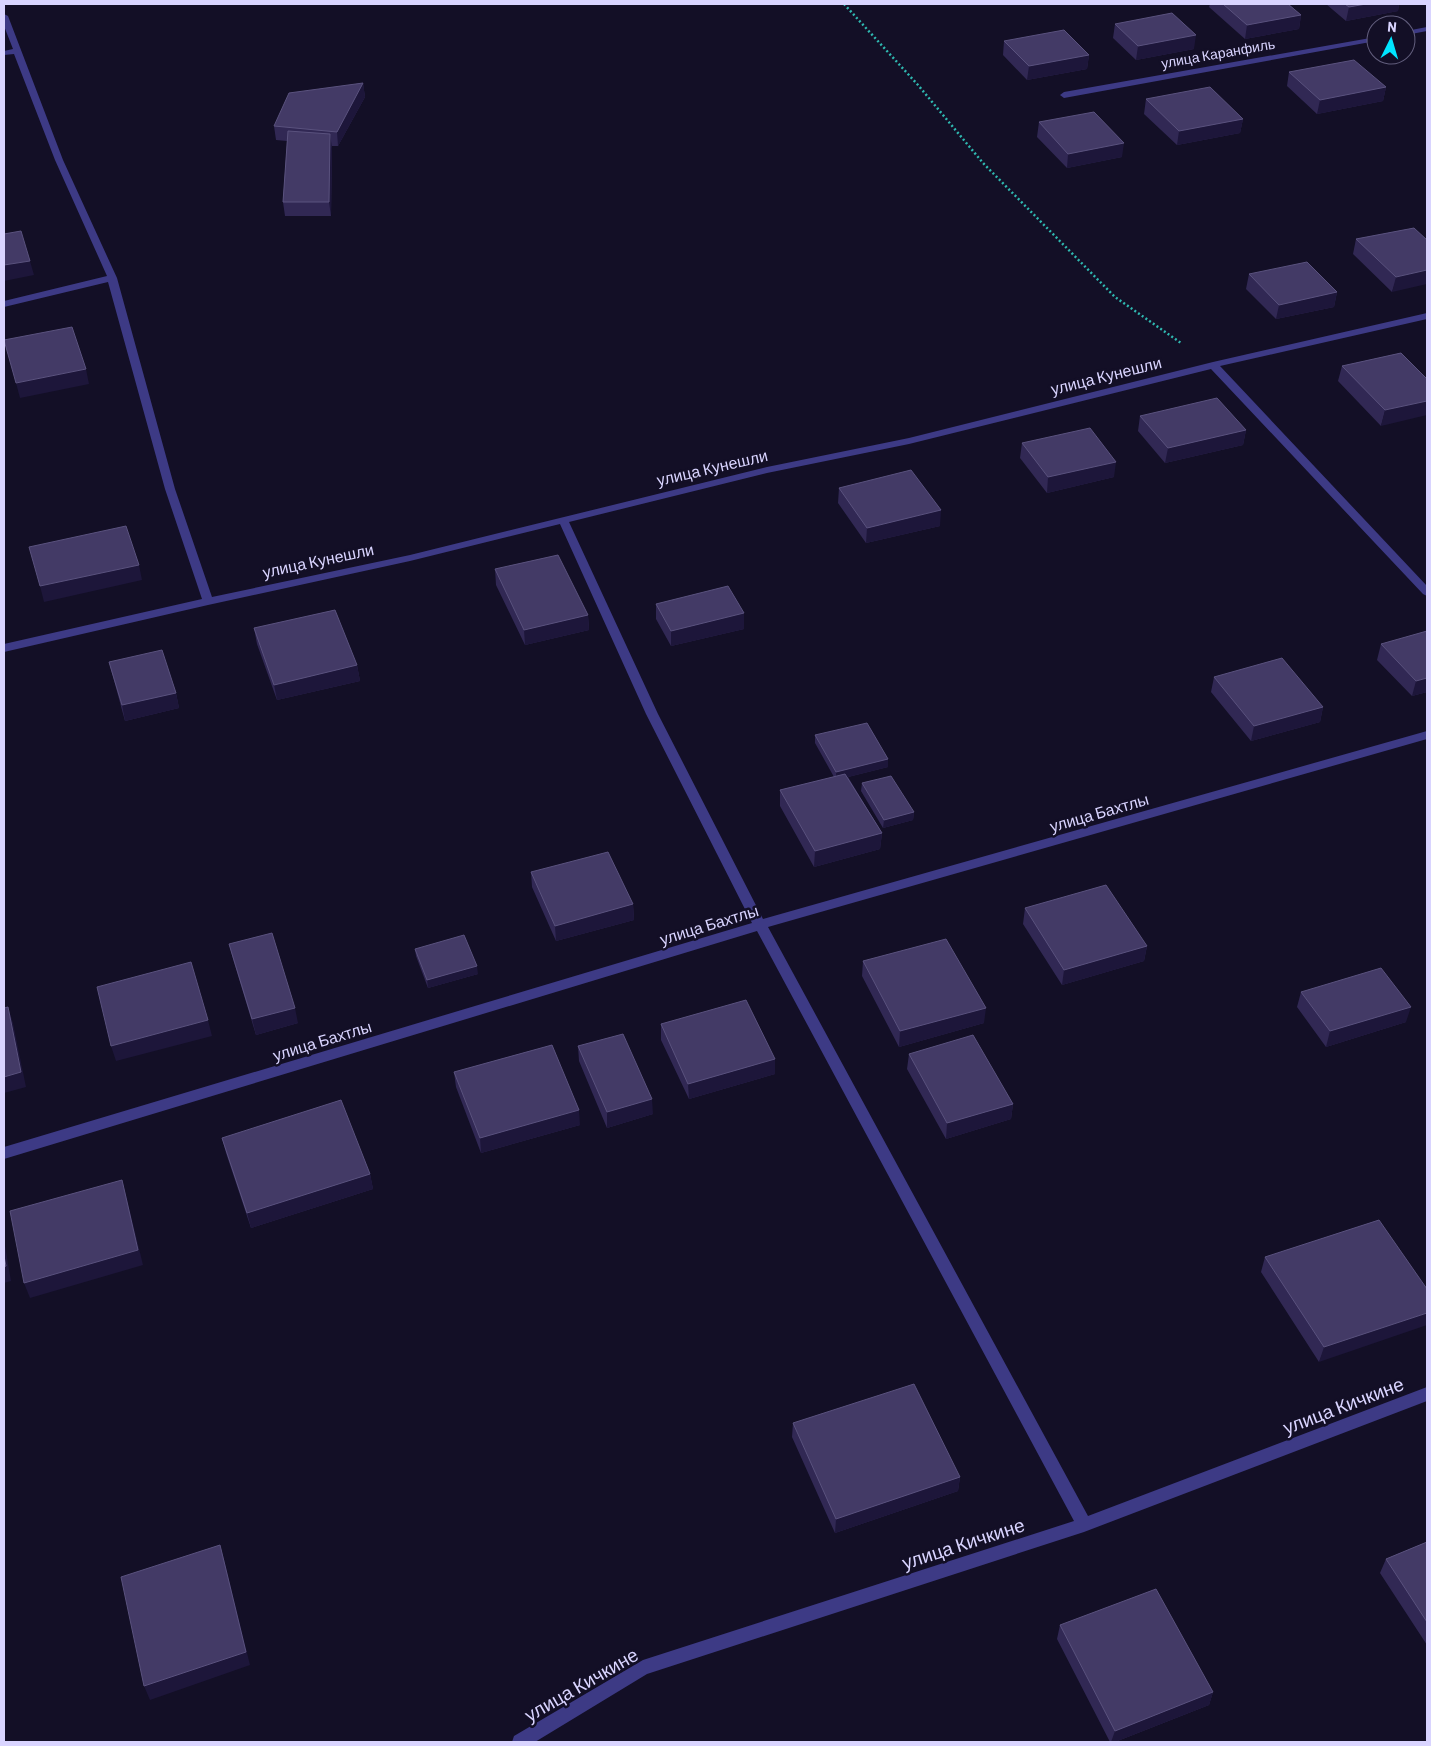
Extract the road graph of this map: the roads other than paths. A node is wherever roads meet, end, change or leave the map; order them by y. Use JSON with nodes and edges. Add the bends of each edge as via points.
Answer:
{"nodes":[{"id":1,"x":4,"y":16,"type":"edge"},
{"id":2,"x":1366,"y":41,"type":"edge"},
{"id":3,"x":19,"y":51,"type":"junction"},
{"id":4,"x":4,"y":54,"type":"edge"},
{"id":5,"x":1064,"y":95,"type":"dead end"},
{"id":6,"x":112,"y":278,"type":"junction"},
{"id":7,"x":4,"y":304,"type":"edge"},
{"id":8,"x":1427,"y":316,"type":"edge"},
{"id":9,"x":1213,"y":365,"type":"junction"},
{"id":10,"x":563,"y":520,"type":"junction"},
{"id":11,"x":1427,"y":592,"type":"edge"},
{"id":12,"x":208,"y":601,"type":"junction"},
{"id":13,"x":4,"y":648,"type":"edge"},
{"id":14,"x":1427,"y":735,"type":"edge"},
{"id":15,"x":760,"y":925,"type":"junction"},
{"id":16,"x":4,"y":1153,"type":"edge"},
{"id":17,"x":1427,"y":1394,"type":"edge"},
{"id":18,"x":1084,"y":1524,"type":"junction"},
{"id":19,"x":520,"y":1742,"type":"edge"}],
"edges":[{"from":1,"to":3,"type":"street"},
{"from":2,"to":5,"type":"street","name":"улица Каранфиль"},
{"from":3,"to":4,"type":"street"},
{"from":3,"to":6,"type":"street","via":[[59,160]]},
{"from":6,"to":7,"type":"street"},
{"from":6,"to":12,"type":"street","via":[[170,489]]},
{"from":8,"to":9,"type":"street","name":"улица Кунешли"},
{"from":9,"to":10,"type":"street","name":"улица Кунешли","via":[[909,441],[767,470]]},
{"from":9,"to":11,"type":"street"},
{"from":10,"to":12,"type":"street","name":"улица Кунешли","via":[[410,558]]},
{"from":10,"to":15,"type":"street","via":[[652,714]]},
{"from":12,"to":13,"type":"street","name":"улица Кунешли"},
{"from":14,"to":15,"type":"street","name":"улица Бахтлы"},
{"from":15,"to":16,"type":"street","name":"улица Бахтлы"},
{"from":15,"to":18,"type":"street"},
{"from":17,"to":18,"type":"street","name":"улица Кичкине"},
{"from":18,"to":19,"type":"street","name":"улица Кичкине","via":[[643,1668]]}]}
